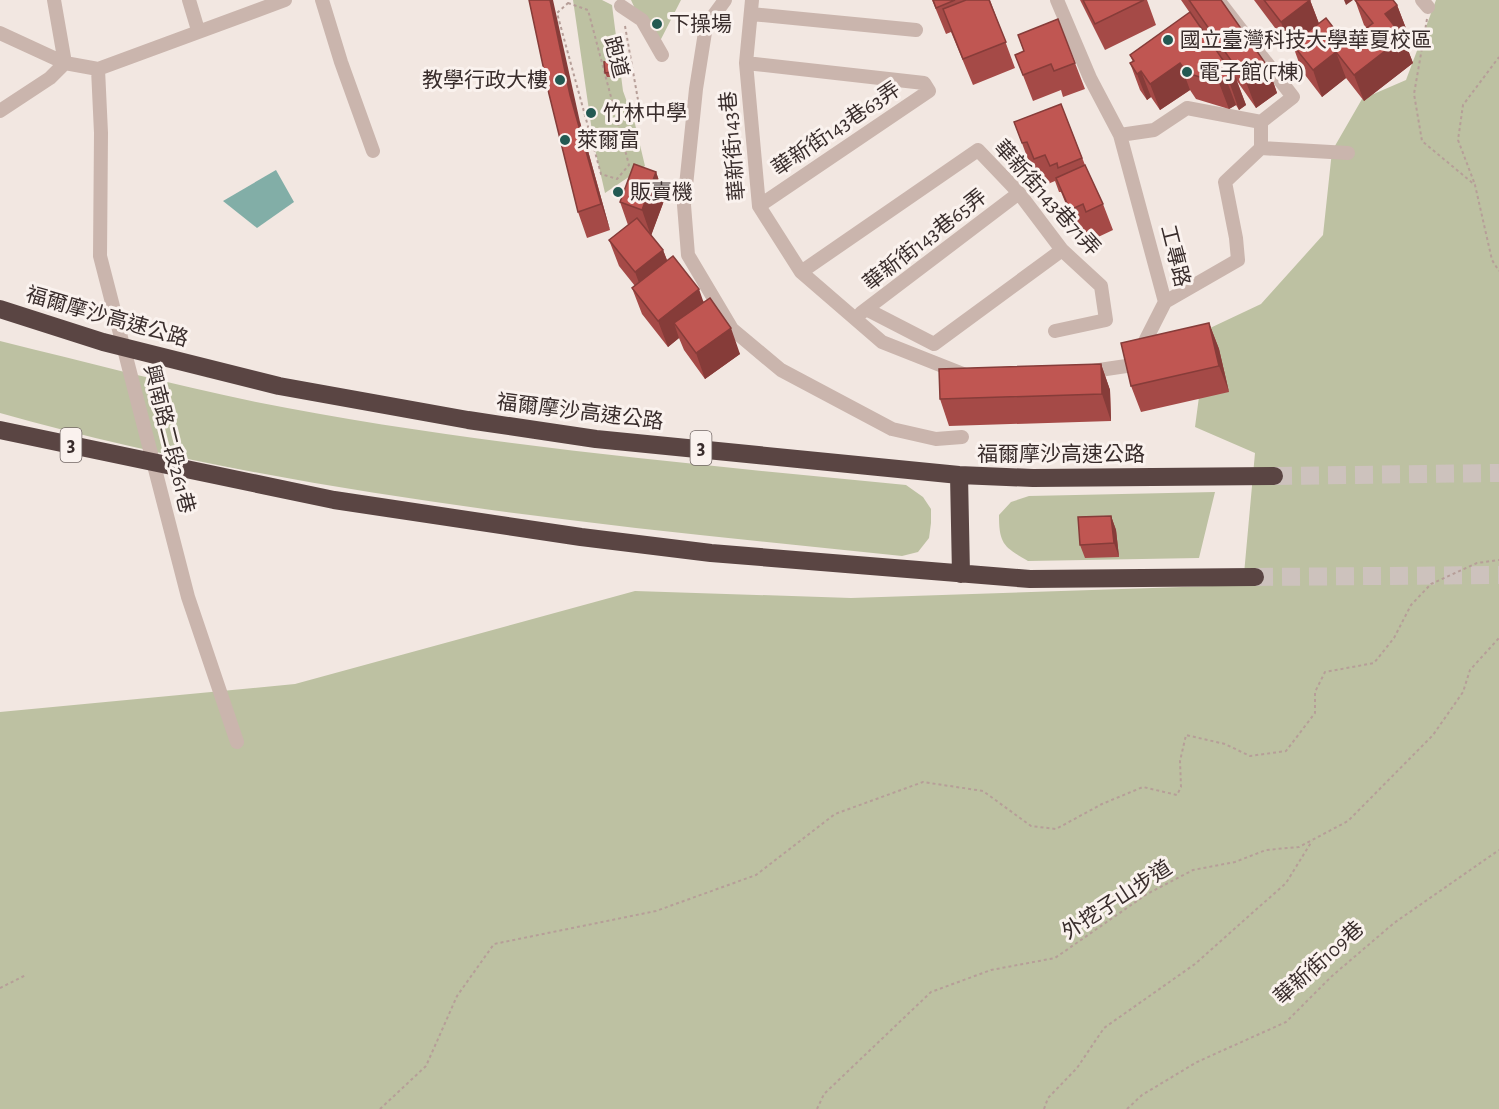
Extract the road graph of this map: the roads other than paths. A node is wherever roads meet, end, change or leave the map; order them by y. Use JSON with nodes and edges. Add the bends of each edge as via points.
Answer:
{"nodes":[{"id":1,"x":54,"y":0,"type":"edge"},
{"id":2,"x":189,"y":0,"type":"edge"},
{"id":3,"x":285,"y":0,"type":"edge"},
{"id":4,"x":322,"y":0,"type":"edge"},
{"id":5,"x":725,"y":0,"type":"edge"},
{"id":6,"x":1057,"y":0,"type":"edge"},
{"id":7,"x":1218,"y":0,"type":"edge"},
{"id":8,"x":621,"y":6,"type":"road end"},
{"id":9,"x":752,"y":7,"type":"edge"},
{"id":10,"x":198,"y":30,"type":"junction"},
{"id":11,"x":916,"y":30,"type":"dead end"},
{"id":12,"x":0,"y":33,"type":"edge"},
{"id":13,"x":662,"y":55,"type":"dead end"},
{"id":14,"x":65,"y":63,"type":"junction"},
{"id":15,"x":747,"y":63,"type":"junction"},
{"id":16,"x":98,"y":69,"type":"junction"},
{"id":17,"x":0,"y":111,"type":"edge"},
{"id":18,"x":1261,"y":122,"type":"junction"},
{"id":19,"x":1120,"y":135,"type":"junction"},
{"id":20,"x":1261,"y":148,"type":"junction"},
{"id":21,"x":373,"y":151,"type":"dead end"},
{"id":22,"x":1348,"y":153,"type":"dead end"},
{"id":23,"x":1019,"y":193,"type":"junction"},
{"id":24,"x":759,"y":206,"type":"junction"},
{"id":25,"x":1062,"y":250,"type":"junction"},
{"id":26,"x":801,"y":272,"type":"junction"},
{"id":27,"x":1165,"y":302,"type":"junction"},
{"id":28,"x":0,"y":309,"type":"edge"},
{"id":29,"x":868,"y":310,"type":"junction"},
{"id":30,"x":854,"y":317,"type":"junction"},
{"id":31,"x":1055,"y":331,"type":"dead end"},
{"id":32,"x":1074,"y":375,"type":"edge"},
{"id":33,"x":980,"y":376,"type":"edge"},
{"id":34,"x":0,"y":430,"type":"edge"},
{"id":35,"x":962,"y":437,"type":"dead end"},
{"id":36,"x":959,"y":475,"type":"junction"},
{"id":37,"x":1274,"y":476,"type":"tunnel mouth"},
{"id":38,"x":961,"y":574,"type":"junction"},
{"id":39,"x":1255,"y":577,"type":"tunnel mouth"},
{"id":40,"x":237,"y":742,"type":"dead end"}],
"edges":[{"from":1,"to":14,"type":"street"},
{"from":2,"to":10,"type":"street"},
{"from":3,"to":10,"type":"street"},
{"from":4,"to":21,"type":"street"},
{"from":5,"to":35,"type":"street","via":[[706,26],[696,89],[684,205],[688,255],[732,329],[781,370],[892,429],[936,439]]},
{"from":6,"to":19,"type":"street","name":"工專路","via":[[1090,78]]},
{"from":7,"to":18,"type":"street","via":[[1293,98]]},
{"from":8,"to":13,"type":"street","via":[[642,20]]},
{"from":9,"to":11,"type":"street"},
{"from":9,"to":15,"type":"street","name":"華新街143巷"},
{"from":10,"to":16,"type":"street"},
{"from":12,"to":14,"type":"street"},
{"from":14,"to":16,"type":"street"},
{"from":14,"to":17,"type":"street","via":[[50,78]]},
{"from":15,"to":24,"type":"street","name":"華新街143巷"},
{"from":15,"to":24,"type":"street","name":"華新街143巷63弄","via":[[924,83],[929,92]]},
{"from":16,"to":40,"type":"street","name":"興南路二段261巷","via":[[100,256],[188,597]]},
{"from":18,"to":19,"type":"street","via":[[1187,108],[1154,129]]},
{"from":18,"to":20,"type":"street"},
{"from":19,"to":27,"type":"street","name":"工專路"},
{"from":20,"to":22,"type":"street"},
{"from":20,"to":27,"type":"street","name":"工專路","via":[[1226,182],[1238,260]]},
{"from":23,"to":25,"type":"street","name":"華新街143巷71弄"},
{"from":23,"to":26,"type":"street","name":"華新街143巷71弄","via":[[978,150]]},
{"from":23,"to":29,"type":"street","name":"華新街143巷65弄"},
{"from":24,"to":26,"type":"street","name":"華新街143巷"},
{"from":25,"to":29,"type":"street","via":[[934,344]]},
{"from":25,"to":31,"type":"street","name":"華新街143巷71弄","via":[[1101,286],[1106,320]]},
{"from":26,"to":30,"type":"street","name":"華新街143巷"},
{"from":27,"to":32,"type":"street","via":[[1132,365]]},
{"from":28,"to":36,"type":"highway","name":"福爾摩沙高速公路","number":"3","via":[[111,344],[279,386],[468,420],[596,439]]},
{"from":29,"to":30,"type":"street","name":"華新街143巷65弄"},
{"from":30,"to":33,"type":"street","name":"華新街143巷","via":[[882,342],[969,376]]},
{"from":34,"to":38,"type":"highway","number":"3","via":[[334,500],[711,553]]},
{"from":36,"to":37,"type":"highway","name":"福爾摩沙高速公路","number":"3"},
{"from":36,"to":38,"type":"highway"},
{"from":38,"to":39,"type":"highway","number":"3","via":[[1030,579]]}]}
